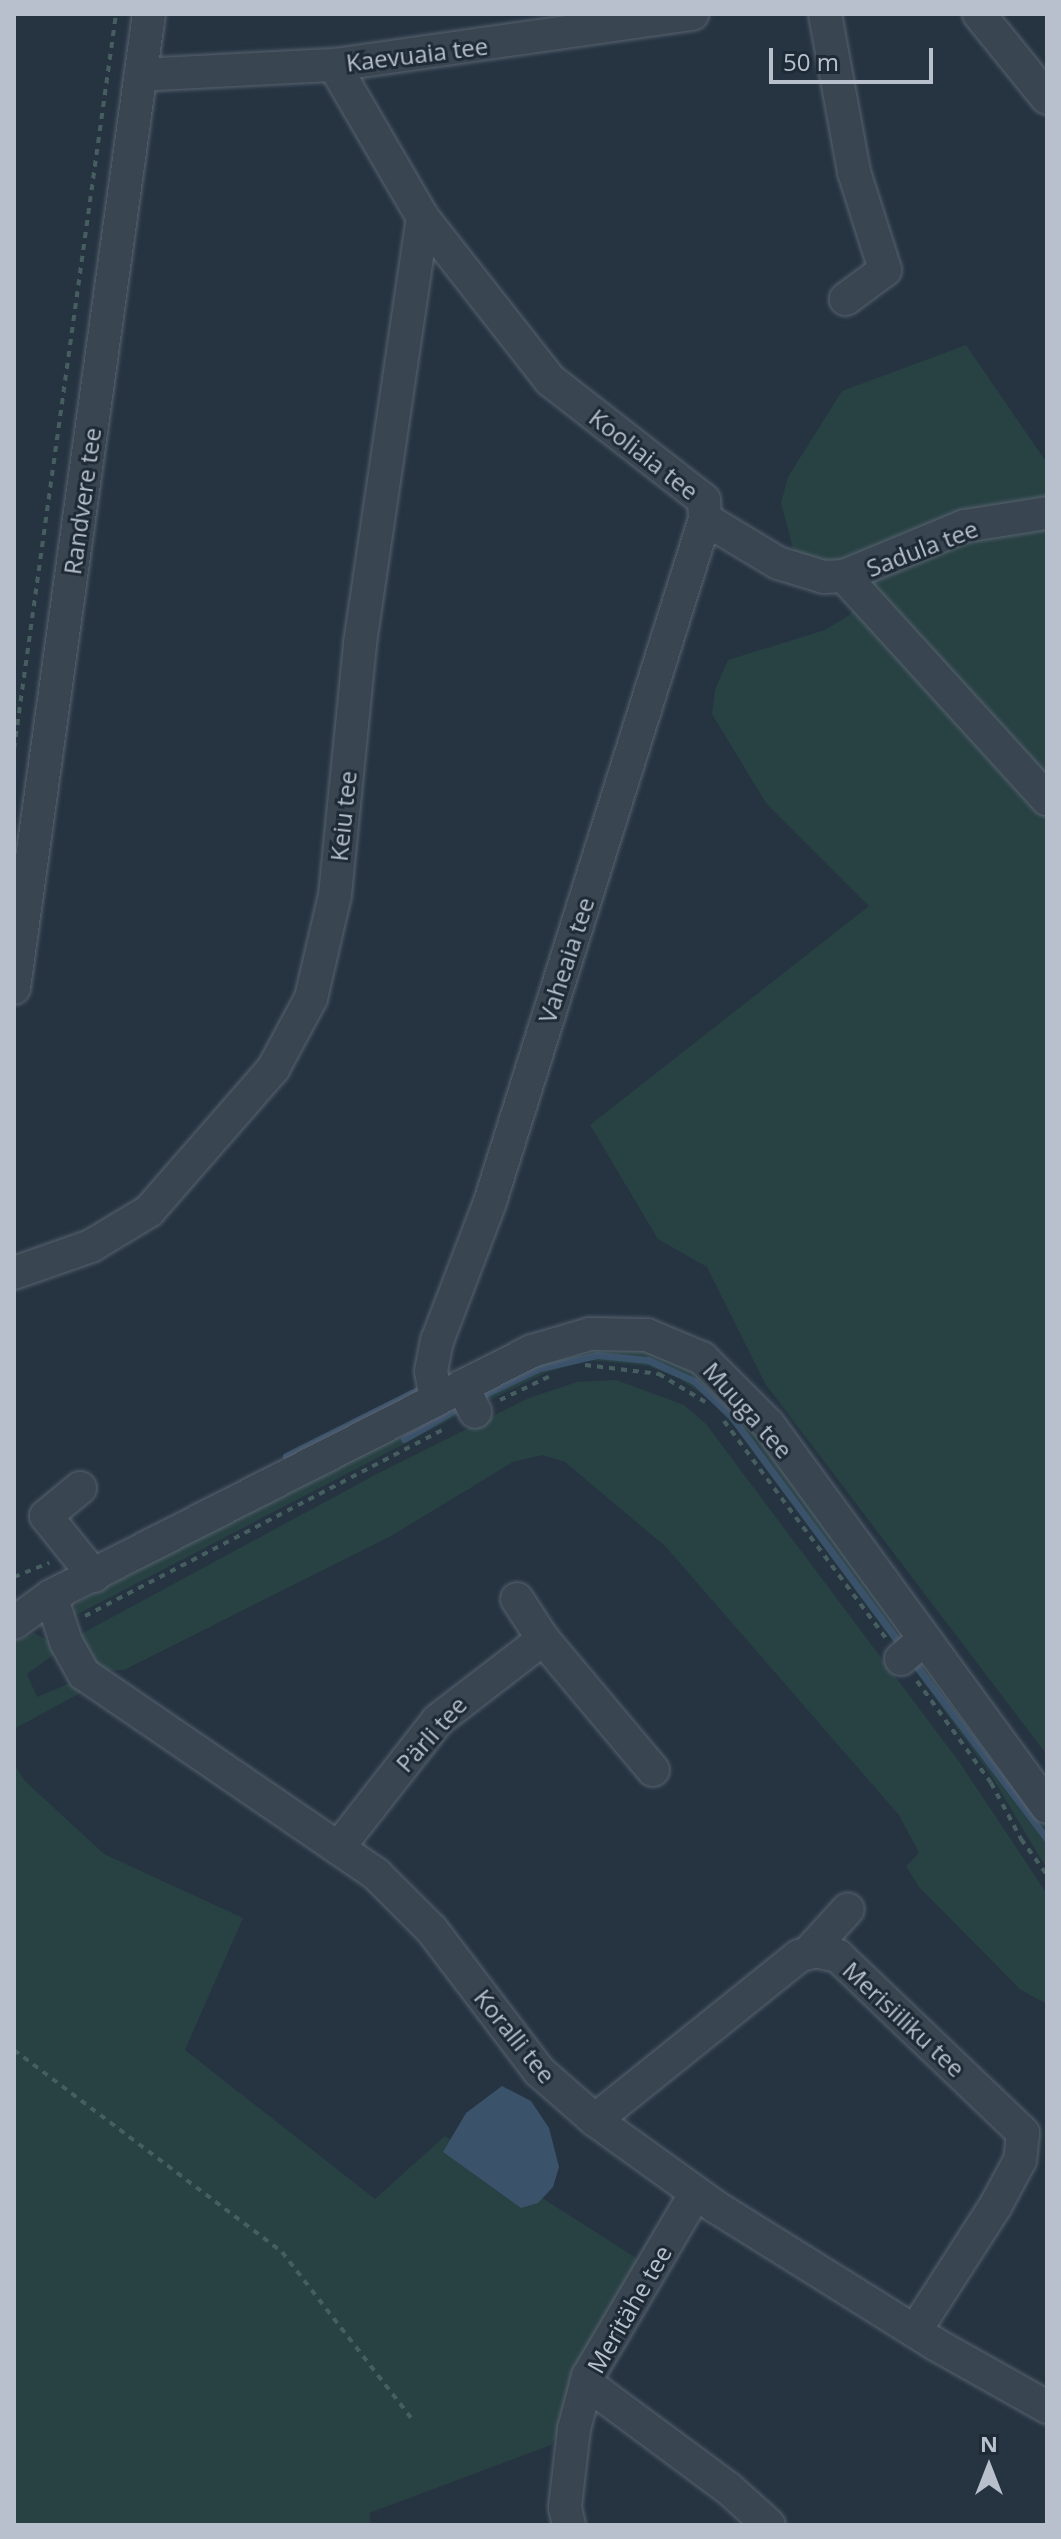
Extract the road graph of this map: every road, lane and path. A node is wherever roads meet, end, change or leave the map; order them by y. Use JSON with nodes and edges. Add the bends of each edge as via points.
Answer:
{"nodes":[{"id":1,"x":116,"y":14,"type":"edge"},
{"id":2,"x":149,"y":14,"type":"edge"},
{"id":3,"x":692,"y":14,"type":"edge"},
{"id":4,"x":825,"y":14,"type":"edge"},
{"id":5,"x":979,"y":14,"type":"edge"},
{"id":6,"x":334,"y":65,"type":"junction"},
{"id":7,"x":141,"y":75,"type":"junction"},
{"id":8,"x":1047,"y":98,"type":"edge"},
{"id":9,"x":423,"y":218,"type":"junction"},
{"id":10,"x":846,"y":299,"type":"dead end"},
{"id":11,"x":1047,"y":513,"type":"edge"},
{"id":12,"x":705,"y":519,"type":"junction"},
{"id":13,"x":844,"y":576,"type":"junction"},
{"id":14,"x":14,"y":749,"type":"edge"},
{"id":15,"x":1047,"y":799,"type":"edge"},
{"id":16,"x":14,"y":988,"type":"edge"},
{"id":17,"x":14,"y":1273,"type":"edge"},
{"id":18,"x":571,"y":1369,"type":"dead end"},
{"id":19,"x":559,"y":1373,"type":"dead end"},
{"id":20,"x":458,"y":1399,"type":"junction"},
{"id":21,"x":713,"y":1409,"type":"dead end"},
{"id":22,"x":722,"y":1418,"type":"dead end"},
{"id":23,"x":80,"y":1488,"type":"dead end"},
{"id":24,"x":76,"y":1550,"type":"junction"},
{"id":25,"x":94,"y":1576,"type":"junction"},
{"id":26,"x":14,"y":1577,"type":"edge"},
{"id":27,"x":14,"y":1596,"type":"edge"},
{"id":28,"x":51,"y":1596,"type":"junction"},
{"id":29,"x":517,"y":1599,"type":"dead end"},
{"id":30,"x":14,"y":1623,"type":"edge"},
{"id":31,"x":62,"y":1629,"type":"junction"},
{"id":32,"x":543,"y":1639,"type":"junction"},
{"id":33,"x":913,"y":1649,"type":"junction"},
{"id":34,"x":653,"y":1770,"type":"dead end"},
{"id":35,"x":1047,"y":1807,"type":"edge"},
{"id":36,"x":338,"y":1848,"type":"junction"},
{"id":37,"x":1047,"y":1875,"type":"edge"},
{"id":38,"x":848,"y":1909,"type":"dead end"},
{"id":39,"x":808,"y":1953,"type":"junction"},
{"id":40,"x":14,"y":2050,"type":"edge"},
{"id":41,"x":595,"y":2120,"type":"junction"},
{"id":42,"x":1023,"y":2133,"type":"junction"},
{"id":43,"x":1047,"y":2155,"type":"edge"},
{"id":44,"x":696,"y":2193,"type":"junction"},
{"id":45,"x":915,"y":2331,"type":"junction"},
{"id":46,"x":586,"y":2383,"type":"junction"},
{"id":47,"x":1047,"y":2407,"type":"edge"},
{"id":48,"x":411,"y":2418,"type":"dead end"},
{"id":49,"x":569,"y":2525,"type":"edge"},
{"id":50,"x":769,"y":2525,"type":"edge"}],
"edges":[{"from":1,"to":14,"type":"path"},
{"from":2,"to":7,"type":"street","name":"Randvere tee"},
{"from":3,"to":6,"type":"street","name":"Kaevuaia tee"},
{"from":4,"to":10,"type":"street","via":[[854,172],[885,270]]},
{"from":5,"to":8,"type":"street"},
{"from":6,"to":7,"type":"street","name":"Kaevuaia tee"},
{"from":6,"to":9,"type":"street","name":"Kooliaia tee"},
{"from":7,"to":16,"type":"street","name":"Randvere tee"},
{"from":9,"to":12,"type":"street","name":"Kooliaia tee","via":[[550,380],[704,500]]},
{"from":9,"to":17,"type":"street","name":"Keiu tee","via":[[360,643],[335,895],[311,998],[273,1069],[149,1211],[91,1246]]},
{"from":11,"to":13,"type":"street","name":"Sadula tee","via":[[965,526]]},
{"from":12,"to":13,"type":"street","name":"Kooliaia tee","via":[[778,563],[824,577]]},
{"from":12,"to":20,"type":"street","name":"Vaheaia tee","via":[[490,1202],[437,1341],[431,1371]]},
{"from":13,"to":15,"type":"street"},
{"from":18,"to":21,"type":"path","via":[[598,1365],[659,1374]]},
{"from":19,"to":20,"type":"path"},
{"from":20,"to":25,"type":"street","name":"Muuga tee"},
{"from":20,"to":31,"type":"path"},
{"from":20,"to":33,"type":"street","name":"Muuga tee","via":[[532,1351],[590,1334],[647,1335],[702,1358],[768,1424]]},
{"from":22,"to":33,"type":"path"},
{"from":23,"to":24,"type":"street","via":[[46,1516]]},
{"from":24,"to":25,"type":"street"},
{"from":24,"to":26,"type":"path"},
{"from":25,"to":28,"type":"street","name":"Muuga tee"},
{"from":27,"to":28,"type":"street","name":"Muuga tee"},
{"from":28,"to":30,"type":"street","name":"Muuga tee"},
{"from":28,"to":31,"type":"street","name":"Koralli tee"},
{"from":29,"to":32,"type":"street"},
{"from":31,"to":36,"type":"street","name":"Koralli tee","via":[[84,1674]]},
{"from":32,"to":34,"type":"street"},
{"from":32,"to":36,"type":"street","name":"Pärli tee","via":[[438,1720]]},
{"from":33,"to":35,"type":"street","name":"Muuga tee"},
{"from":33,"to":37,"type":"path","via":[[1021,1839]]},
{"from":36,"to":41,"type":"street","name":"Koralli tee","via":[[376,1874],[423,1921],[539,2071]]},
{"from":38,"to":39,"type":"street"},
{"from":39,"to":41,"type":"street"},
{"from":39,"to":42,"type":"street","name":"Merisiiliku tee","via":[[838,1956]]},
{"from":40,"to":48,"type":"path","via":[[282,2252]]},
{"from":41,"to":44,"type":"street","name":"Koralli tee"},
{"from":42,"to":43,"type":"street","name":"Merisiiliku tee"},
{"from":42,"to":45,"type":"street","via":[[1020,2160],[996,2205]]},
{"from":44,"to":45,"type":"street","name":"Koralli tee"},
{"from":44,"to":46,"type":"street","name":"Meritähe tee"},
{"from":45,"to":47,"type":"street","name":"Koralli tee"},
{"from":46,"to":49,"type":"street","name":"Meritähe tee","via":[[574,2429],[565,2507]]},
{"from":46,"to":50,"type":"street","via":[[728,2488]]}]}
